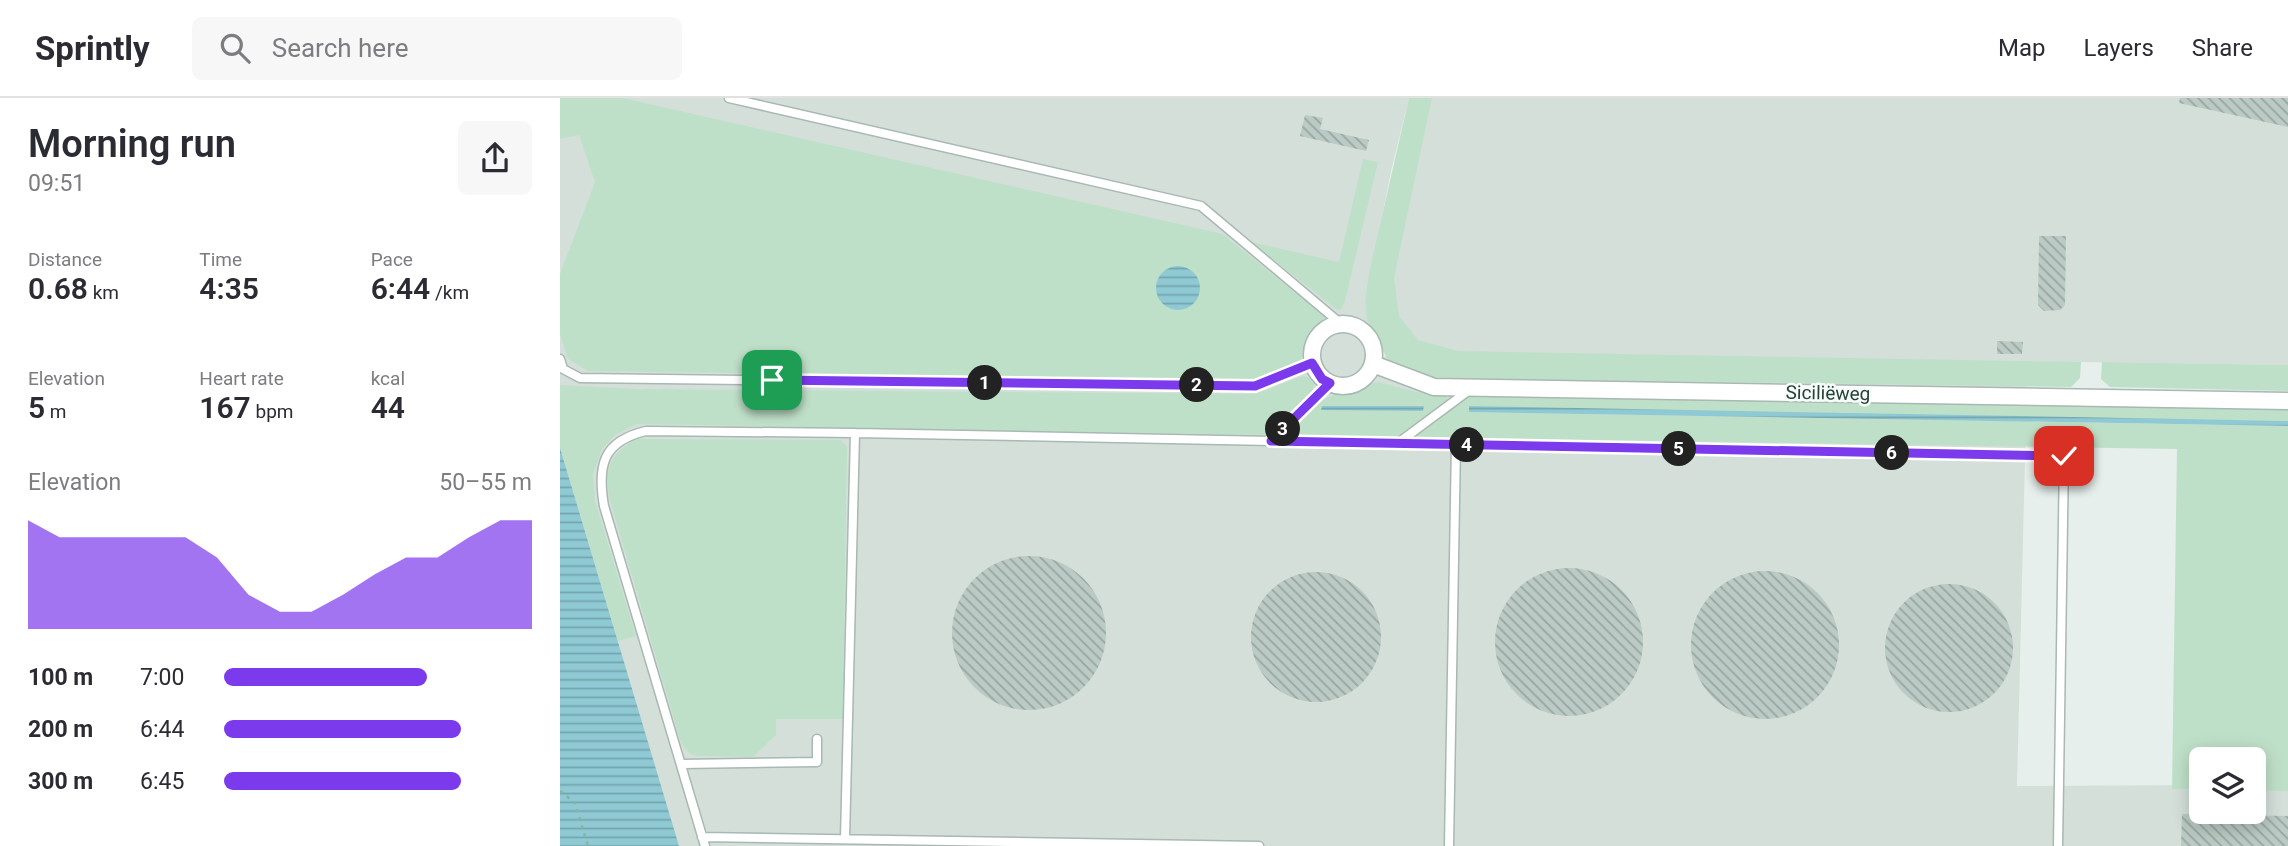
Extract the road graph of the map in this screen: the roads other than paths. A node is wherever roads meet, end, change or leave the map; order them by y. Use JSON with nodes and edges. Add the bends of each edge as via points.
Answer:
{"nodes":[{"id":1,"x":729,"y":98,"type":"edge"},
{"id":2,"x":1340,"y":323,"type":"junction"},
{"id":3,"x":560,"y":359,"type":"edge"},
{"id":4,"x":1312,"y":363,"type":"junction"},
{"id":5,"x":1373,"y":364,"type":"junction"},
{"id":6,"x":1330,"y":383,"type":"junction"},
{"id":7,"x":1472,"y":387,"type":"junction"},
{"id":8,"x":2288,"y":401,"type":"edge"},
{"id":9,"x":855,"y":433,"type":"junction"},
{"id":10,"x":1271,"y":441,"type":"junction"},
{"id":11,"x":1398,"y":443,"type":"junction"},
{"id":12,"x":1456,"y":444,"type":"junction"},
{"id":13,"x":817,"y":739,"type":"dead end"},
{"id":14,"x":681,"y":764,"type":"junction"},
{"id":15,"x":845,"y":839,"type":"junction"},
{"id":16,"x":704,"y":841,"type":"edge"},
{"id":17,"x":1259,"y":846,"type":"edge"},
{"id":18,"x":1449,"y":846,"type":"edge"},
{"id":19,"x":2058,"y":846,"type":"edge"}],
"edges":[{"from":1,"to":2,"type":"lane","via":[[1201,206]]},
{"from":2,"to":4,"type":"street","via":[[1317,337]]},
{"from":2,"to":5,"type":"street","via":[[1368,335]]},
{"from":3,"to":4,"type":"lane","via":[[563,369],[580,377],[1255,386]]},
{"from":4,"to":6,"type":"street"},
{"from":5,"to":6,"type":"street","via":[[1356,383]]},
{"from":5,"to":7,"type":"street","name":"Siciliëweg","via":[[1434,387]]},
{"from":6,"to":10,"type":"lane"},
{"from":7,"to":8,"type":"street","name":"Siciliëweg"},
{"from":7,"to":11,"type":"lane"},
{"from":9,"to":10,"type":"lane"},
{"from":9,"to":14,"type":"lane","via":[[646,431],[629,435],[603,461],[604,506]]},
{"from":9,"to":15,"type":"lane"},
{"from":10,"to":11,"type":"lane"},
{"from":11,"to":12,"type":"lane"},
{"from":12,"to":18,"type":"lane"},
{"from":12,"to":19,"type":"lane","via":[[2064,456]]},
{"from":13,"to":14,"type":"lane","via":[[817,762]]},
{"from":14,"to":16,"type":"lane"},
{"from":15,"to":16,"type":"lane"},
{"from":15,"to":17,"type":"lane"}]}
